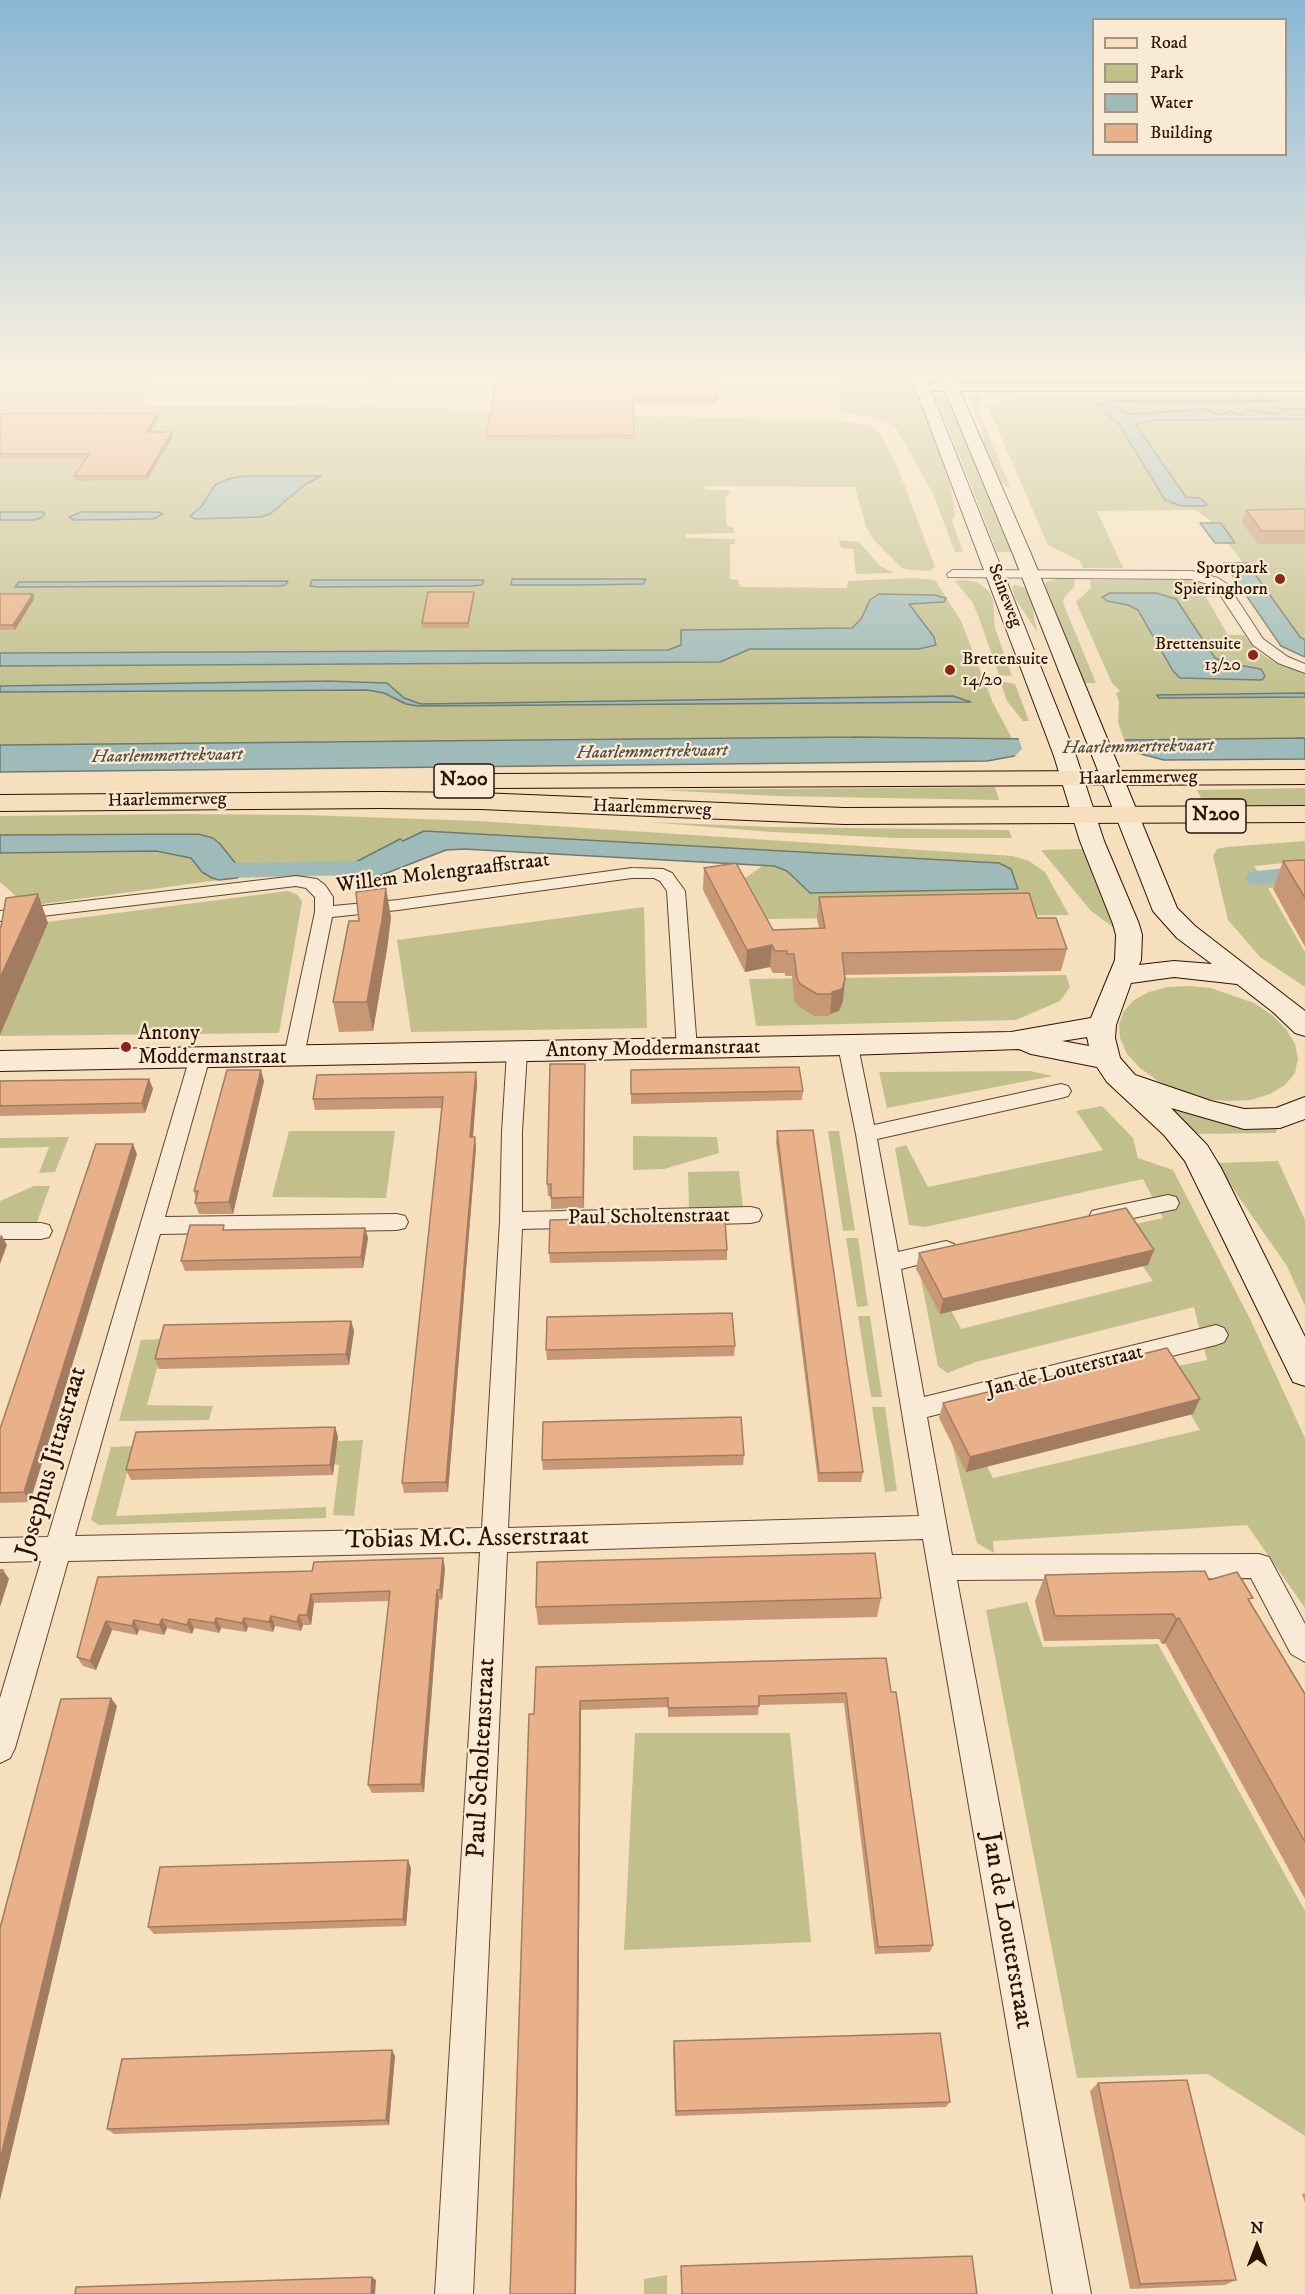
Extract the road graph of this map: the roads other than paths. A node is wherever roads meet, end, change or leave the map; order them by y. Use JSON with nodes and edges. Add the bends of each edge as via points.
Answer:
{"nodes":[{"id":1,"x":960,"y":483,"type":"edge"},
{"id":2,"x":991,"y":483,"type":"edge"},
{"id":3,"x":953,"y":574,"type":"dead end"},
{"id":4,"x":996,"y":574,"type":"junction"},
{"id":5,"x":1030,"y":574,"type":"junction"},
{"id":6,"x":1305,"y":669,"type":"edge"},
{"id":7,"x":1305,"y":777,"type":"edge"},
{"id":8,"x":1113,"y":779,"type":"junction"},
{"id":9,"x":1072,"y":780,"type":"junction"},
{"id":10,"x":0,"y":785,"type":"edge"},
{"id":11,"x":0,"y":803,"type":"edge"},
{"id":12,"x":1305,"y":814,"type":"edge"},
{"id":13,"x":1083,"y":817,"type":"junction"},
{"id":14,"x":1128,"y":817,"type":"junction"},
{"id":15,"x":324,"y":912,"type":"junction"},
{"id":16,"x":0,"y":916,"type":"edge"},
{"id":17,"x":1123,"y":976,"type":"junction"},
{"id":18,"x":1242,"y":976,"type":"junction"},
{"id":19,"x":1102,"y":1025,"type":"junction"},
{"id":20,"x":1305,"y":1027,"type":"edge"},
{"id":21,"x":1011,"y":1041,"type":"junction"},
{"id":22,"x":848,"y":1046,"type":"junction"},
{"id":23,"x":687,"y":1049,"type":"junction"},
{"id":24,"x":517,"y":1052,"type":"junction"},
{"id":25,"x":294,"y":1056,"type":"junction"},
{"id":26,"x":200,"y":1057,"type":"junction"},
{"id":27,"x":0,"y":1061,"type":"edge"},
{"id":28,"x":1114,"y":1069,"type":"junction"},
{"id":29,"x":1061,"y":1091,"type":"dead end"},
{"id":30,"x":1305,"y":1107,"type":"edge"},
{"id":31,"x":866,"y":1134,"type":"junction"},
{"id":32,"x":1168,"y":1203,"type":"dead end"},
{"id":33,"x":751,"y":1215,"type":"dead end"},
{"id":34,"x":511,"y":1221,"type":"junction"},
{"id":35,"x":397,"y":1222,"type":"dead end"},
{"id":36,"x":1074,"y":1223,"type":"edge"},
{"id":37,"x":151,"y":1226,"type":"junction"},
{"id":38,"x":0,"y":1231,"type":"edge"},
{"id":39,"x":41,"y":1231,"type":"dead end"},
{"id":40,"x":970,"y":1245,"type":"edge"},
{"id":41,"x":888,"y":1263,"type":"junction"},
{"id":42,"x":1216,"y":1335,"type":"dead end"},
{"id":43,"x":1305,"y":1372,"type":"edge"},
{"id":44,"x":914,"y":1410,"type":"junction"},
{"id":45,"x":934,"y":1527,"type":"junction"},
{"id":46,"x":495,"y":1540,"type":"junction"},
{"id":47,"x":58,"y":1549,"type":"junction"},
{"id":48,"x":0,"y":1550,"type":"edge"},
{"id":49,"x":941,"y":1568,"type":"junction"},
{"id":50,"x":1305,"y":1648,"type":"edge"},
{"id":51,"x":0,"y":1748,"type":"edge"},
{"id":52,"x":454,"y":2294,"type":"edge"},
{"id":53,"x":1072,"y":2294,"type":"edge"}],
"edges":[{"from":1,"to":4,"type":"main road","name":"Seineweg"},
{"from":2,"to":5,"type":"main road","name":"Seineweg"},
{"from":3,"to":4,"type":"street"},
{"from":4,"to":5,"type":"street"},
{"from":4,"to":9,"type":"main road","name":"Seineweg"},
{"from":5,"to":6,"type":"street","name":"Seineweg","via":[[1192,575],[1213,581],[1222,587],[1258,642],[1283,660]]},
{"from":5,"to":8,"type":"main road","name":"Seineweg"},
{"from":7,"to":8,"type":"main road","name":"Haarlemmerweg","number":"N200"},
{"from":8,"to":9,"type":"main road","name":"Haarlemmerweg","number":"N200"},
{"from":8,"to":14,"type":"main road","name":"Seineweg"},
{"from":9,"to":10,"type":"main road","name":"Haarlemmerweg","number":"N200"},
{"from":9,"to":13,"type":"main road","name":"Seineweg"},
{"from":11,"to":13,"type":"main road","name":"Haarlemmerweg","number":"N200","via":[[436,801],[844,816]]},
{"from":12,"to":14,"type":"main road","name":"Haarlemmerweg","number":"N200"},
{"from":13,"to":14,"type":"main road","name":"Haarlemmerweg","number":"N200"},
{"from":13,"to":17,"type":"main road","name":"Seineweg","via":[[1129,935]]},
{"from":14,"to":18,"type":"main road","name":"Seineweg","via":[[1166,911]]},
{"from":15,"to":16,"type":"street","name":"Willem Molengraaffstraat","via":[[324,897],[319,889],[296,881]]},
{"from":15,"to":23,"type":"street","name":"Willem Molengraaffstraat","via":[[632,873],[666,877],[676,891]]},
{"from":15,"to":25,"type":"street"},
{"from":17,"to":18,"type":"main road","via":[[1174,969]]},
{"from":17,"to":19,"type":"main road","name":"Seineweg"},
{"from":18,"to":20,"type":"main road","name":"Seineweg"},
{"from":19,"to":21,"type":"main road","name":"Antony Moddermanstraat"},
{"from":19,"to":28,"type":"main road","via":[[1101,1038]]},
{"from":21,"to":22,"type":"main road","name":"Antony Moddermanstraat"},
{"from":21,"to":28,"type":"main road","name":"Antony Moddermanstraat"},
{"from":22,"to":23,"type":"main road","name":"Antony Moddermanstraat"},
{"from":22,"to":31,"type":"street","name":"Jan de Louterstraat"},
{"from":23,"to":24,"type":"main road","name":"Antony Moddermanstraat"},
{"from":24,"to":25,"type":"main road","name":"Antony Moddermanstraat"},
{"from":24,"to":34,"type":"street","name":"Paul Scholtenstraat"},
{"from":25,"to":26,"type":"main road","name":"Antony Moddermanstraat"},
{"from":26,"to":27,"type":"main road","name":"Antony Moddermanstraat"},
{"from":26,"to":37,"type":"street","name":"Josephus Jittastraat"},
{"from":28,"to":30,"type":"main road","name":"Antony Moddermanstraat","via":[[1206,1110],[1244,1119],[1280,1118]]},
{"from":28,"to":43,"type":"main road","via":[[1185,1139],[1210,1176]]},
{"from":29,"to":31,"type":"street"},
{"from":31,"to":41,"type":"street","name":"Jan de Louterstraat"},
{"from":32,"to":36,"type":"street"},
{"from":33,"to":34,"type":"street","name":"Paul Scholtenstraat"},
{"from":34,"to":46,"type":"street","name":"Paul Scholtenstraat"},
{"from":35,"to":37,"type":"street"},
{"from":37,"to":47,"type":"street","name":"Josephus Jittastraat"},
{"from":38,"to":39,"type":"street"},
{"from":40,"to":41,"type":"street"},
{"from":41,"to":44,"type":"street","name":"Jan de Louterstraat"},
{"from":42,"to":44,"type":"street","name":"Jan de Louterstraat"},
{"from":44,"to":45,"type":"street","name":"Jan de Louterstraat"},
{"from":45,"to":46,"type":"street","name":"Tobias M.C. Asserstraat"},
{"from":45,"to":49,"type":"street","name":"Jan de Louterstraat"},
{"from":46,"to":47,"type":"street","name":"Tobias M.C. Asserstraat"},
{"from":46,"to":52,"type":"street","name":"Paul Scholtenstraat"},
{"from":47,"to":48,"type":"street","name":"Tobias M.C. Asserstraat"},
{"from":47,"to":51,"type":"street","name":"Josephus Jittastraat"},
{"from":49,"to":50,"type":"street","via":[[1259,1566]]},
{"from":49,"to":53,"type":"street","name":"Jan de Louterstraat"}]}
